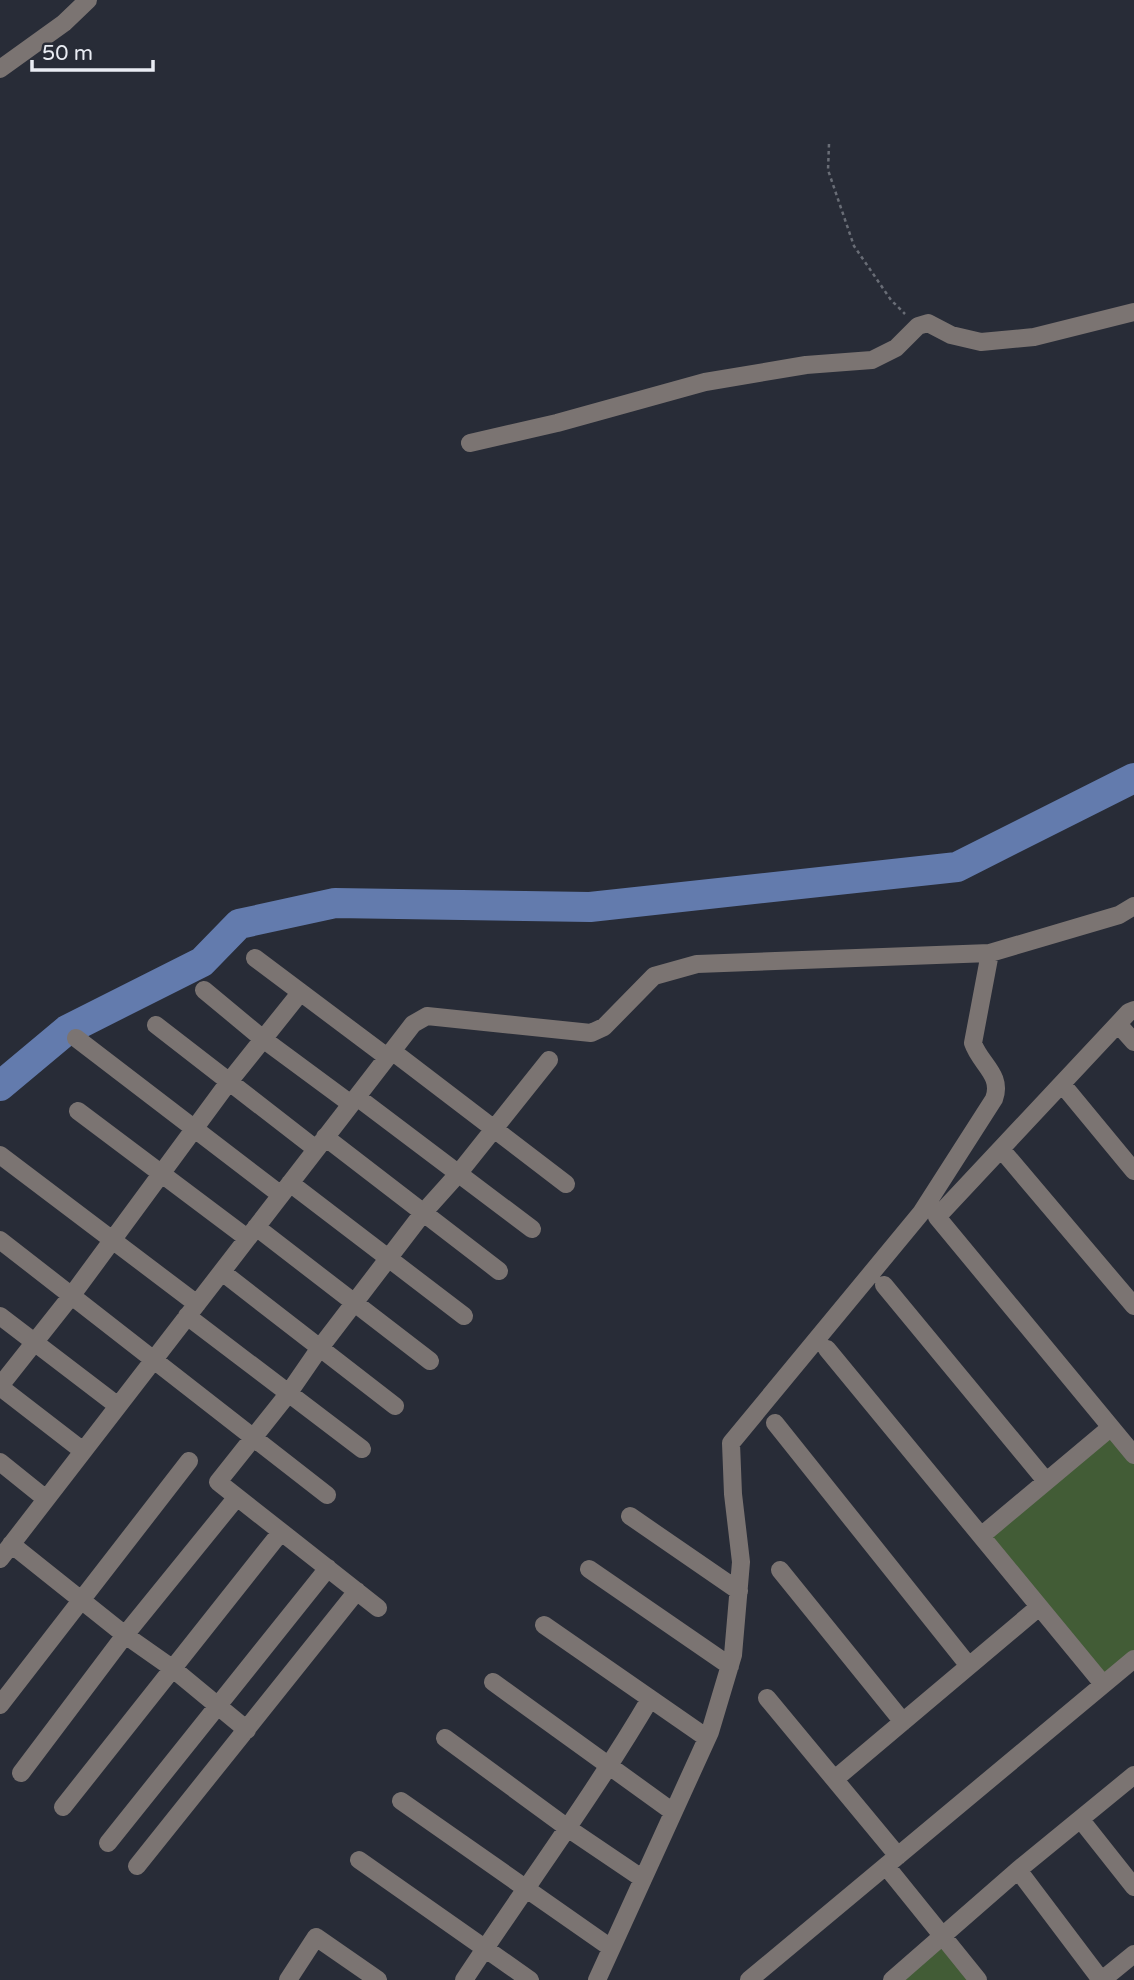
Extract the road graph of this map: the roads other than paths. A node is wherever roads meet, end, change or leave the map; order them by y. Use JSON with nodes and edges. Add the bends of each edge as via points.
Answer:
{"nodes":[{"id":1,"x":89,"y":0,"type":"edge"},
{"id":2,"x":0,"y":69,"type":"edge"},
{"id":3,"x":1134,"y":312,"type":"edge"},
{"id":4,"x":470,"y":443,"type":"dead end"},
{"id":5,"x":1134,"y":906,"type":"edge"},
{"id":6,"x":990,"y":953,"type":"junction"},
{"id":7,"x":254,"y":958,"type":"dead end"},
{"id":8,"x":204,"y":990,"type":"dead end"},
{"id":9,"x":300,"y":993,"type":"junction"},
{"id":10,"x":1134,"y":1010,"type":"edge"},
{"id":11,"x":1118,"y":1024,"type":"junction"},
{"id":12,"x":156,"y":1025,"type":"dead end"},
{"id":13,"x":76,"y":1038,"type":"dead end"},
{"id":14,"x":263,"y":1040,"type":"junction"},
{"id":15,"x":1134,"y":1042,"type":"edge"},
{"id":16,"x":389,"y":1054,"type":"junction"},
{"id":17,"x":549,"y":1060,"type":"dead end"},
{"id":18,"x":228,"y":1083,"type":"junction"},
{"id":19,"x":1062,"y":1084,"type":"junction"},
{"id":20,"x":354,"y":1100,"type":"junction"},
{"id":21,"x":78,"y":1111,"type":"dead end"},
{"id":22,"x":194,"y":1129,"type":"junction"},
{"id":23,"x":494,"y":1129,"type":"junction"},
{"id":24,"x":321,"y":1143,"type":"junction"},
{"id":25,"x":1001,"y":1149,"type":"junction"},
{"id":26,"x":0,"y":1155,"type":"edge"},
{"id":27,"x":1134,"y":1171,"type":"edge"},
{"id":28,"x":161,"y":1173,"type":"junction"},
{"id":29,"x":458,"y":1174,"type":"junction"},
{"id":30,"x":566,"y":1184,"type":"dead end"},
{"id":31,"x":286,"y":1189,"type":"junction"},
{"id":32,"x":423,"y":1213,"type":"junction"},
{"id":33,"x":531,"y":1229,"type":"dead end"},
{"id":34,"x":252,"y":1233,"type":"junction"},
{"id":35,"x":0,"y":1240,"type":"edge"},
{"id":36,"x":112,"y":1241,"type":"junction"},
{"id":37,"x":389,"y":1259,"type":"junction"},
{"id":38,"x":499,"y":1271,"type":"dead end"},
{"id":39,"x":222,"y":1272,"type":"junction"},
{"id":40,"x":884,"y":1285,"type":"dead end"},
{"id":41,"x":72,"y":1296,"type":"junction"},
{"id":42,"x":354,"y":1303,"type":"junction"},
{"id":43,"x":1134,"y":1306,"type":"edge"},
{"id":44,"x":192,"y":1310,"type":"junction"},
{"id":45,"x":0,"y":1316,"type":"edge"},
{"id":46,"x":464,"y":1316,"type":"dead end"},
{"id":47,"x":35,"y":1344,"type":"junction"},
{"id":48,"x":319,"y":1349,"type":"junction"},
{"id":49,"x":827,"y":1349,"type":"dead end"},
{"id":50,"x":154,"y":1359,"type":"junction"},
{"id":51,"x":430,"y":1361,"type":"dead end"},
{"id":52,"x":0,"y":1386,"type":"edge"},
{"id":53,"x":288,"y":1394,"type":"junction"},
{"id":54,"x":118,"y":1406,"type":"junction"},
{"id":55,"x":395,"y":1406,"type":"dead end"},
{"id":56,"x":775,"y":1423,"type":"dead end"},
{"id":57,"x":1110,"y":1428,"type":"junction"},
{"id":58,"x":253,"y":1437,"type":"junction"},
{"id":59,"x":362,"y":1448,"type":"dead end"},
{"id":60,"x":83,"y":1451,"type":"junction"},
{"id":61,"x":1134,"y":1455,"type":"edge"},
{"id":62,"x":189,"y":1461,"type":"dead end"},
{"id":63,"x":0,"y":1463,"type":"edge"},
{"id":64,"x":1046,"y":1481,"type":"junction"},
{"id":65,"x":327,"y":1495,"type":"dead end"},
{"id":66,"x":237,"y":1497,"type":"junction"},
{"id":67,"x":46,"y":1499,"type":"junction"},
{"id":68,"x":631,"y":1516,"type":"dead end"},
{"id":69,"x":281,"y":1532,"type":"junction"},
{"id":70,"x":981,"y":1536,"type":"junction"},
{"id":71,"x":6,"y":1551,"type":"edge"},
{"id":72,"x":328,"y":1568,"type":"junction"},
{"id":73,"x":589,"y":1569,"type":"dead end"},
{"id":74,"x":780,"y":1570,"type":"dead end"},
{"id":75,"x":357,"y":1591,"type":"junction"},
{"id":76,"x":739,"y":1591,"type":"junction"},
{"id":77,"x":82,"y":1600,"type":"junction"},
{"id":78,"x":1039,"y":1607,"type":"junction"},
{"id":79,"x":378,"y":1608,"type":"dead end"},
{"id":80,"x":544,"y":1625,"type":"dead end"},
{"id":81,"x":125,"y":1635,"type":"junction"},
{"id":82,"x":1134,"y":1659,"type":"edge"},
{"id":83,"x":730,"y":1666,"type":"junction"},
{"id":84,"x":969,"y":1666,"type":"junction"},
{"id":85,"x":172,"y":1668,"type":"junction"},
{"id":86,"x":493,"y":1682,"type":"dead end"},
{"id":87,"x":1103,"y":1684,"type":"junction"},
{"id":88,"x":767,"y":1698,"type":"dead end"},
{"id":89,"x":650,"y":1699,"type":"junction"},
{"id":90,"x":217,"y":1704,"type":"junction"},
{"id":91,"x":0,"y":1705,"type":"edge"},
{"id":92,"x":903,"y":1722,"type":"junction"},
{"id":93,"x":247,"y":1730,"type":"junction"},
{"id":94,"x":445,"y":1738,"type":"dead end"},
{"id":95,"x":707,"y":1738,"type":"junction"},
{"id":96,"x":610,"y":1766,"type":"junction"},
{"id":97,"x":20,"y":1773,"type":"dead end"},
{"id":98,"x":1134,"y":1776,"type":"edge"},
{"id":99,"x":835,"y":1779,"type":"junction"},
{"id":100,"x":401,"y":1801,"type":"dead end"},
{"id":101,"x":63,"y":1807,"type":"dead end"},
{"id":102,"x":673,"y":1812,"type":"junction"},
{"id":103,"x":1081,"y":1819,"type":"junction"},
{"id":104,"x":569,"y":1829,"type":"junction"},
{"id":105,"x":108,"y":1843,"type":"dead end"},
{"id":106,"x":359,"y":1860,"type":"dead end"},
{"id":107,"x":892,"y":1861,"type":"junction"},
{"id":108,"x":137,"y":1866,"type":"dead end"},
{"id":109,"x":1018,"y":1870,"type":"junction"},
{"id":110,"x":643,"y":1879,"type":"junction"},
{"id":111,"x":1134,"y":1887,"type":"edge"},
{"id":112,"x":526,"y":1888,"type":"junction"},
{"id":113,"x":942,"y":1935,"type":"junction"},
{"id":114,"x":611,"y":1948,"type":"junction"},
{"id":115,"x":485,"y":1949,"type":"junction"},
{"id":116,"x":1134,"y":1954,"type":"edge"},
{"id":117,"x":288,"y":1980,"type":"edge"},
{"id":118,"x":377,"y":1980,"type":"edge"},
{"id":119,"x":464,"y":1980,"type":"edge"},
{"id":120,"x":530,"y":1980,"type":"edge"},
{"id":121,"x":597,"y":1980,"type":"edge"},
{"id":122,"x":749,"y":1980,"type":"edge"},
{"id":123,"x":892,"y":1980,"type":"edge"},
{"id":124,"x":978,"y":1980,"type":"edge"},
{"id":125,"x":1101,"y":1980,"type":"edge"}],
"edges":[{"from":1,"to":2,"type":"street"},
{"from":3,"to":4,"type":"street","via":[[1034,337],[981,342],[951,335],[928,323],[872,360],[806,365],[705,382]]},
{"from":5,"to":6,"type":"street","via":[[1119,915]]},
{"from":6,"to":16,"type":"street","via":[[697,964],[654,975],[604,1027],[591,1033],[427,1016],[413,1024]]},
{"from":6,"to":76,"type":"street","via":[[973,1043],[995,1077],[995,1099],[921,1213],[731,1443],[741,1562]]},
{"from":7,"to":9,"type":"street"},
{"from":8,"to":14,"type":"street"},
{"from":9,"to":14,"type":"street"},
{"from":9,"to":16,"type":"street"},
{"from":10,"to":11,"type":"street"},
{"from":11,"to":15,"type":"street"},
{"from":11,"to":19,"type":"street"},
{"from":12,"to":18,"type":"street"},
{"from":13,"to":22,"type":"street"},
{"from":14,"to":18,"type":"street"},
{"from":14,"to":20,"type":"street"},
{"from":16,"to":20,"type":"street"},
{"from":16,"to":23,"type":"street"},
{"from":17,"to":23,"type":"street"},
{"from":18,"to":22,"type":"street"},
{"from":18,"to":24,"type":"street"},
{"from":19,"to":25,"type":"street"},
{"from":19,"to":27,"type":"street"},
{"from":20,"to":24,"type":"street"},
{"from":20,"to":29,"type":"street"},
{"from":21,"to":28,"type":"street"},
{"from":22,"to":28,"type":"street"},
{"from":22,"to":31,"type":"street"},
{"from":23,"to":29,"type":"street"},
{"from":23,"to":30,"type":"street"},
{"from":24,"to":31,"type":"street"},
{"from":24,"to":32,"type":"street"},
{"from":25,"to":43,"type":"street"},
{"from":25,"to":57,"type":"street","via":[[937,1217]]},
{"from":26,"to":36,"type":"street"},
{"from":28,"to":34,"type":"street"},
{"from":28,"to":36,"type":"street"},
{"from":29,"to":32,"type":"street"},
{"from":29,"to":33,"type":"street"},
{"from":31,"to":34,"type":"street"},
{"from":31,"to":37,"type":"street"},
{"from":32,"to":37,"type":"street"},
{"from":32,"to":38,"type":"street"},
{"from":34,"to":39,"type":"street"},
{"from":34,"to":42,"type":"street"},
{"from":35,"to":41,"type":"street"},
{"from":36,"to":41,"type":"street"},
{"from":36,"to":44,"type":"street"},
{"from":37,"to":42,"type":"street"},
{"from":37,"to":46,"type":"street"},
{"from":39,"to":44,"type":"street"},
{"from":39,"to":48,"type":"street"},
{"from":40,"to":64,"type":"street"},
{"from":41,"to":47,"type":"street"},
{"from":41,"to":50,"type":"street"},
{"from":42,"to":48,"type":"street"},
{"from":42,"to":51,"type":"street"},
{"from":44,"to":50,"type":"street"},
{"from":44,"to":53,"type":"street"},
{"from":45,"to":47,"type":"street"},
{"from":47,"to":52,"type":"street"},
{"from":47,"to":54,"type":"street"},
{"from":48,"to":53,"type":"street"},
{"from":48,"to":55,"type":"street"},
{"from":49,"to":70,"type":"street"},
{"from":50,"to":54,"type":"street"},
{"from":50,"to":58,"type":"street"},
{"from":52,"to":60,"type":"street"},
{"from":53,"to":58,"type":"street"},
{"from":53,"to":59,"type":"street"},
{"from":54,"to":60,"type":"street"},
{"from":56,"to":84,"type":"street"},
{"from":57,"to":61,"type":"street"},
{"from":57,"to":64,"type":"street"},
{"from":58,"to":65,"type":"street"},
{"from":58,"to":66,"type":"street","via":[[218,1482]]},
{"from":60,"to":67,"type":"street"},
{"from":62,"to":77,"type":"street"},
{"from":63,"to":67,"type":"street"},
{"from":64,"to":70,"type":"street"},
{"from":66,"to":69,"type":"street"},
{"from":66,"to":81,"type":"street"},
{"from":67,"to":71,"type":"street"},
{"from":68,"to":76,"type":"street"},
{"from":69,"to":72,"type":"street"},
{"from":69,"to":85,"type":"street"},
{"from":70,"to":78,"type":"street"},
{"from":71,"to":77,"type":"street"},
{"from":72,"to":75,"type":"street"},
{"from":72,"to":90,"type":"street"},
{"from":73,"to":83,"type":"street"},
{"from":74,"to":92,"type":"street"},
{"from":75,"to":79,"type":"street"},
{"from":75,"to":93,"type":"street"},
{"from":76,"to":83,"type":"street"},
{"from":77,"to":81,"type":"street"},
{"from":77,"to":91,"type":"street"},
{"from":78,"to":84,"type":"street"},
{"from":78,"to":87,"type":"street"},
{"from":80,"to":89,"type":"street"},
{"from":81,"to":85,"type":"street"},
{"from":81,"to":97,"type":"street"},
{"from":82,"to":87,"type":"street"},
{"from":83,"to":95,"type":"street"},
{"from":84,"to":92,"type":"street"},
{"from":85,"to":90,"type":"street"},
{"from":85,"to":101,"type":"street"},
{"from":86,"to":96,"type":"street"},
{"from":87,"to":107,"type":"street"},
{"from":88,"to":99,"type":"street"},
{"from":89,"to":95,"type":"street"},
{"from":89,"to":96,"type":"street"},
{"from":90,"to":93,"type":"street"},
{"from":90,"to":105,"type":"street"},
{"from":92,"to":99,"type":"street"},
{"from":93,"to":108,"type":"street"},
{"from":94,"to":104,"type":"street"},
{"from":95,"to":102,"type":"street"},
{"from":96,"to":102,"type":"street"},
{"from":96,"to":104,"type":"street"},
{"from":98,"to":103,"type":"street"},
{"from":99,"to":107,"type":"street"},
{"from":100,"to":112,"type":"street"},
{"from":102,"to":110,"type":"street"},
{"from":103,"to":109,"type":"street"},
{"from":103,"to":111,"type":"street"},
{"from":104,"to":110,"type":"street"},
{"from":104,"to":112,"type":"street"},
{"from":106,"to":115,"type":"street"},
{"from":107,"to":113,"type":"street"},
{"from":107,"to":122,"type":"street"},
{"from":109,"to":113,"type":"street"},
{"from":109,"to":125,"type":"street"},
{"from":110,"to":114,"type":"street"},
{"from":112,"to":114,"type":"street"},
{"from":112,"to":115,"type":"street"},
{"from":113,"to":123,"type":"street"},
{"from":113,"to":124,"type":"street"},
{"from":114,"to":121,"type":"street"},
{"from":115,"to":119,"type":"street"},
{"from":115,"to":120,"type":"street"},
{"from":116,"to":125,"type":"street"},
{"from":117,"to":118,"type":"street","via":[[316,1937]]}]}
